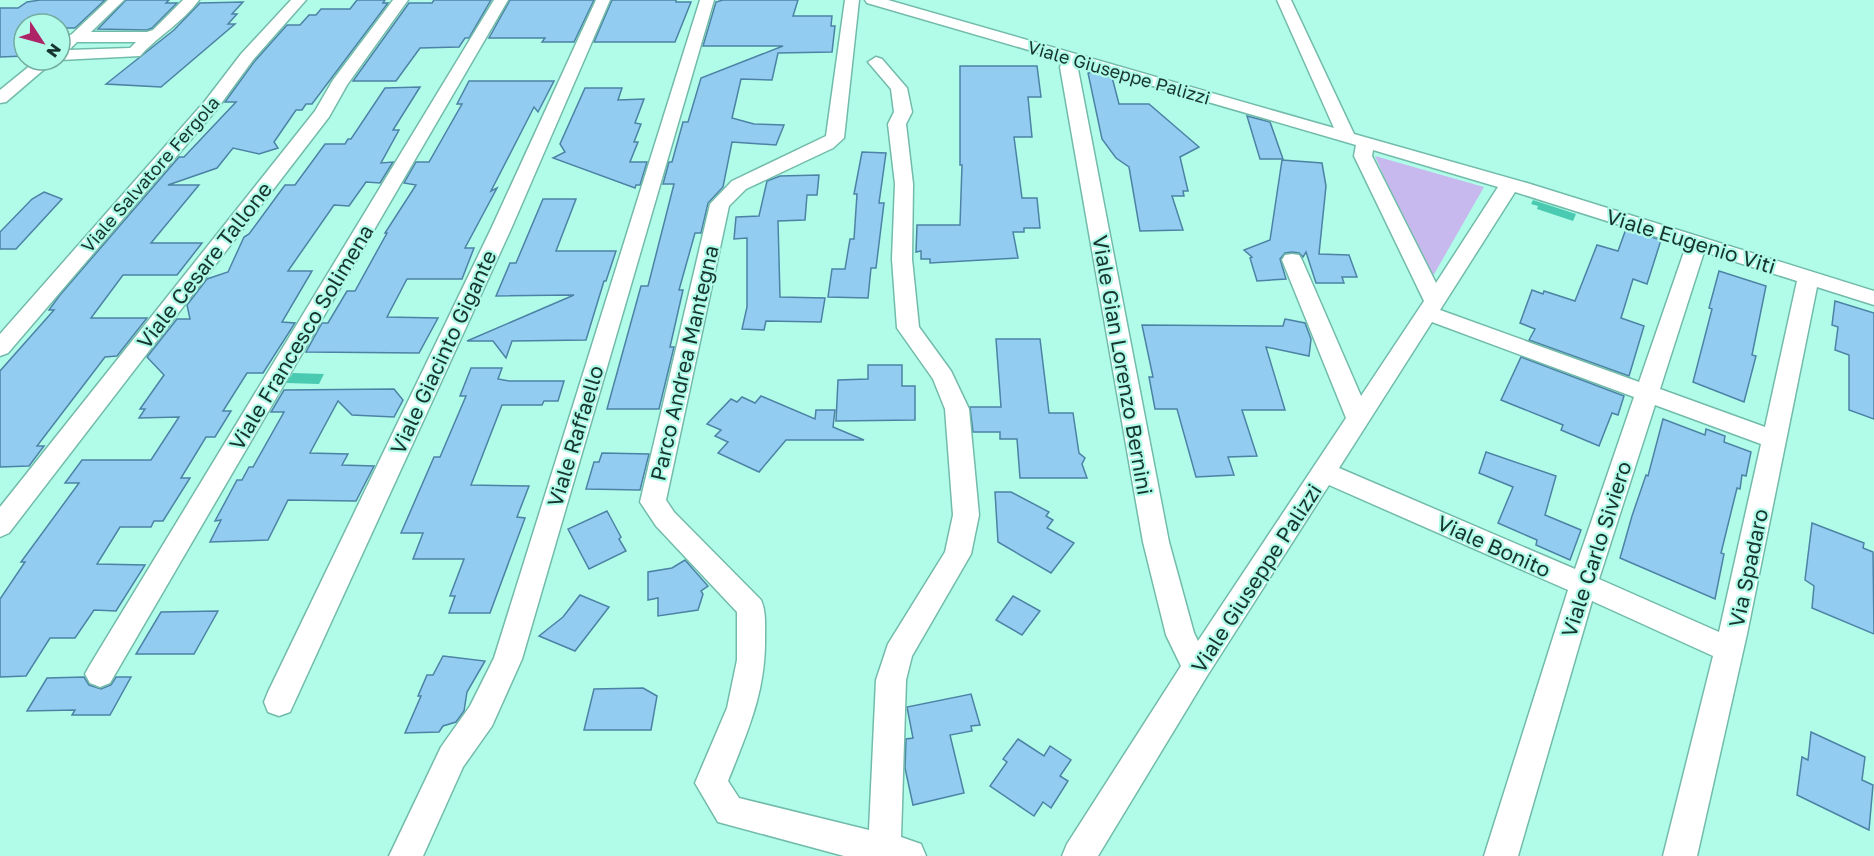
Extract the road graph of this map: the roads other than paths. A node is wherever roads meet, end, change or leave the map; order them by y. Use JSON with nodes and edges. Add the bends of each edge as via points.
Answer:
{"nodes":[{"id":1,"x":117,"y":0,"type":"edge"},
{"id":2,"x":192,"y":0,"type":"edge"},
{"id":3,"x":299,"y":0,"type":"edge"},
{"id":4,"x":401,"y":0,"type":"edge"},
{"id":5,"x":501,"y":0,"type":"edge"},
{"id":6,"x":603,"y":0,"type":"edge"},
{"id":7,"x":707,"y":0,"type":"edge"},
{"id":8,"x":852,"y":0,"type":"edge"},
{"id":9,"x":872,"y":0,"type":"edge"},
{"id":10,"x":1284,"y":0,"type":"edge"},
{"id":11,"x":149,"y":37,"type":"junction"},
{"id":12,"x":76,"y":38,"type":"junction"},
{"id":13,"x":72,"y":41,"type":"edge"},
{"id":14,"x":72,"y":55,"type":"edge"},
{"id":15,"x":1072,"y":58,"type":"junction"},
{"id":16,"x":876,"y":62,"type":"dead end"},
{"id":17,"x":32,"y":72,"type":"edge"},
{"id":18,"x":0,"y":98,"type":"edge"},
{"id":19,"x":1357,"y":142,"type":"junction"},
{"id":20,"x":1508,"y":184,"type":"junction"},
{"id":21,"x":1697,"y":243,"type":"junction"},
{"id":22,"x":1292,"y":261,"type":"dead end"},
{"id":23,"x":1808,"y":278,"type":"junction"},
{"id":24,"x":1874,"y":298,"type":"edge"},
{"id":25,"x":1431,"y":306,"type":"junction"},
{"id":26,"x":0,"y":348,"type":"edge"},
{"id":27,"x":1647,"y":393,"type":"junction"},
{"id":28,"x":1359,"y":420,"type":"junction"},
{"id":29,"x":1775,"y":440,"type":"junction"},
{"id":30,"x":1325,"y":473,"type":"junction"},
{"id":31,"x":0,"y":526,"type":"edge"},
{"id":32,"x":1583,"y":586,"type":"junction"},
{"id":33,"x":1729,"y":650,"type":"junction"},
{"id":34,"x":1197,"y":667,"type":"junction"},
{"id":35,"x":100,"y":674,"type":"dead end"},
{"id":36,"x":279,"y":702,"type":"dead end"},
{"id":37,"x":896,"y":852,"type":"edge"},
{"id":38,"x":406,"y":856,"type":"edge"},
{"id":39,"x":1079,"y":856,"type":"edge"},
{"id":40,"x":1501,"y":856,"type":"edge"},
{"id":41,"x":1680,"y":856,"type":"edge"}],
"edges":[{"from":1,"to":12,"type":"street"},
{"from":2,"to":11,"type":"street","via":[[159,33]]},
{"from":3,"to":26,"type":"street","name":"Viale Salvatore Fergola"},
{"from":4,"to":31,"type":"street","name":"Viale Cesare Tallone","via":[[339,84],[323,113]]},
{"from":5,"to":35,"type":"street","name":"Viale Francesco Solimena"},
{"from":6,"to":36,"type":"street","name":"Viale Giacinto Gigante","via":[[496,240]]},
{"from":7,"to":38,"type":"street","name":"Viale Raffaello","via":[[508,659],[481,716],[452,757]]},
{"from":8,"to":37,"type":"street","name":"Parco Andrea Mantegna","via":[[835,138],[739,185],[720,204],[653,502],[750,608],[751,660],[742,708],[711,783],[729,811]]},
{"from":9,"to":15,"type":"street","name":"Viale Giuseppe Palizzi"},
{"from":10,"to":19,"type":"street"},
{"from":11,"to":12,"type":"street"},
{"from":11,"to":14,"type":"street","via":[[134,53]]},
{"from":12,"to":13,"type":"street"},
{"from":15,"to":19,"type":"street","name":"Viale Giuseppe Palizzi"},
{"from":15,"to":34,"type":"street","name":"Viale Gian Lorenzo Bernini","via":[[1068,67],[1156,542],[1180,635]]},
{"from":16,"to":37,"type":"street","via":[[899,88],[903,112],[897,124],[908,328],[943,377],[957,409],[966,515],[958,554],[898,653],[891,680]]},
{"from":17,"to":18,"type":"street"},
{"from":19,"to":20,"type":"street","name":"Viale Giuseppe Palizzi"},
{"from":19,"to":25,"type":"street"},
{"from":20,"to":21,"type":"street","name":"Viale Eugenio Viti"},
{"from":20,"to":25,"type":"street","name":"Viale Giuseppe Palizzi"},
{"from":21,"to":23,"type":"street","name":"Viale Eugenio Viti"},
{"from":21,"to":27,"type":"street","name":"Viale Carlo Siviero"},
{"from":22,"to":28,"type":"street"},
{"from":23,"to":24,"type":"street","name":"Viale Eugenio Viti"},
{"from":23,"to":29,"type":"street","name":"Via Spadaro"},
{"from":25,"to":27,"type":"street"},
{"from":25,"to":28,"type":"street","name":"Viale Giuseppe Palizzi"},
{"from":27,"to":29,"type":"street"},
{"from":27,"to":32,"type":"street","name":"Viale Carlo Siviero"},
{"from":28,"to":30,"type":"street","name":"Viale Giuseppe Palizzi"},
{"from":29,"to":33,"type":"street","name":"Via Spadaro"},
{"from":30,"to":32,"type":"street","name":"Viale Bonito"},
{"from":30,"to":34,"type":"street","name":"Viale Giuseppe Palizzi"},
{"from":32,"to":33,"type":"street","name":"Viale Bonito"},
{"from":32,"to":40,"type":"street","name":"Viale Carlo Siviero"},
{"from":33,"to":41,"type":"street","name":"Via Spadaro"},
{"from":34,"to":39,"type":"street","name":"Viale Giuseppe Palizzi"}]}
